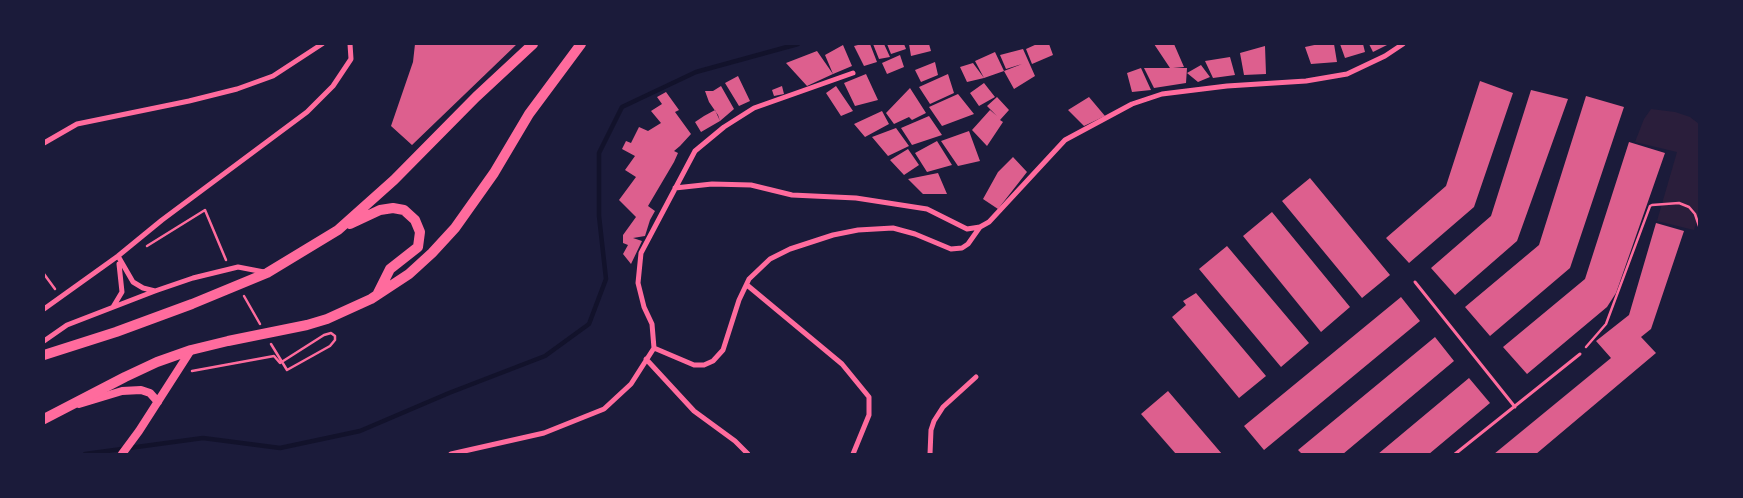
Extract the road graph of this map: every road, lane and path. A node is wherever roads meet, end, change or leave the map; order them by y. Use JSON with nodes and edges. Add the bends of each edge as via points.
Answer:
{"nodes":[{"id":1,"x":322,"y":44,"type":"edge"},
{"id":2,"x":350,"y":44,"type":"edge"},
{"id":3,"x":533,"y":44,"type":"edge"},
{"id":4,"x":581,"y":44,"type":"edge"},
{"id":5,"x":1403,"y":44,"type":"edge"},
{"id":6,"x":853,"y":72,"type":"dead end"},
{"id":7,"x":44,"y":143,"type":"edge"},
{"id":8,"x":675,"y":188,"type":"junction"},
{"id":9,"x":205,"y":210,"type":"dead end"},
{"id":10,"x":1699,"y":226,"type":"edge"},
{"id":11,"x":980,"y":227,"type":"junction"},
{"id":12,"x":338,"y":230,"type":"junction"},
{"id":13,"x":141,"y":248,"type":"dead end"},
{"id":14,"x":118,"y":256,"type":"junction"},
{"id":15,"x":267,"y":273,"type":"junction"},
{"id":16,"x":44,"y":274,"type":"edge"},
{"id":17,"x":1415,"y":282,"type":"dead end"},
{"id":18,"x":747,"y":284,"type":"junction"},
{"id":19,"x":155,"y":291,"type":"junction"},
{"id":20,"x":61,"y":296,"type":"junction"},
{"id":21,"x":377,"y":296,"type":"junction"},
{"id":22,"x":113,"y":306,"type":"junction"},
{"id":23,"x":44,"y":309,"type":"edge"},
{"id":24,"x":44,"y":340,"type":"edge"},
{"id":25,"x":654,"y":348,"type":"junction"},
{"id":26,"x":191,"y":350,"type":"junction"},
{"id":27,"x":1580,"y":354,"type":"joint"},
{"id":28,"x":44,"y":355,"type":"edge"},
{"id":29,"x":646,"y":360,"type":"junction"},
{"id":30,"x":287,"y":370,"type":"dead end"},
{"id":31,"x":188,"y":372,"type":"dead end"},
{"id":32,"x":976,"y":377,"type":"dead end"},
{"id":33,"x":158,"y":402,"type":"junction"},
{"id":34,"x":1516,"y":407,"type":"junction"},
{"id":35,"x":62,"y":410,"type":"junction"},
{"id":36,"x":44,"y":420,"type":"edge"},
{"id":37,"x":122,"y":454,"type":"edge"},
{"id":38,"x":451,"y":454,"type":"edge"},
{"id":39,"x":748,"y":454,"type":"edge"},
{"id":40,"x":854,"y":454,"type":"edge"},
{"id":41,"x":930,"y":454,"type":"edge"},
{"id":42,"x":1455,"y":454,"type":"edge"}],
"edges":[{"from":1,"to":7,"type":"street","via":[[272,76],[237,89],[77,124]]},
{"from":2,"to":14,"type":"street","via":[[351,59],[334,86],[307,112]]},
{"from":3,"to":12,"type":"highway"},
{"from":4,"to":21,"type":"highway","via":[[530,114],[455,228],[409,274]]},
{"from":5,"to":11,"type":"street","via":[[1386,56],[1347,74],[1306,81],[1162,94],[1132,104],[1065,140],[989,222]]},
{"from":6,"to":8,"type":"street","via":[[754,108],[724,127],[695,151]]},
{"from":8,"to":11,"type":"street","via":[[712,184],[751,185],[792,195],[856,198],[927,209],[967,229]]},
{"from":8,"to":25,"type":"street","via":[[641,253],[638,283],[652,324]]},
{"from":9,"to":13,"type":"path"},
{"from":10,"to":27,"type":"path","via":[[1689,207],[1679,203],[1650,206],[1606,324]]},
{"from":11,"to":18,"type":"street","via":[[968,244],[951,249],[894,228],[833,235],[770,259]]},
{"from":12,"to":15,"type":"highway"},
{"from":12,"to":21,"type":"highway","via":[[372,213],[392,208],[404,210],[415,220],[420,232],[418,247],[390,269]]},
{"from":14,"to":19,"type":"street","via":[[133,282]]},
{"from":14,"to":20,"type":"street"},
{"from":14,"to":22,"type":"street","via":[[122,292]]},
{"from":15,"to":19,"type":"street","via":[[238,267]]},
{"from":15,"to":28,"type":"highway","via":[[158,316]]},
{"from":16,"to":20,"type":"path"},
{"from":17,"to":34,"type":"lane"},
{"from":18,"to":25,"type":"street","via":[[723,350],[713,361],[694,365]]},
{"from":18,"to":40,"type":"street","via":[[842,364],[869,397],[869,415]]},
{"from":19,"to":22,"type":"street"},
{"from":20,"to":23,"type":"street"},
{"from":21,"to":26,"type":"highway","via":[[307,326]]},
{"from":22,"to":24,"type":"street","via":[[67,325]]},
{"from":25,"to":29,"type":"street"},
{"from":26,"to":33,"type":"street"},
{"from":26,"to":35,"type":"highway","via":[[125,377]]},
{"from":27,"to":34,"type":"lane"},
{"from":29,"to":38,"type":"street","via":[[631,384],[604,410],[544,432]]},
{"from":29,"to":39,"type":"street","via":[[694,411]]},
{"from":30,"to":31,"type":"path","via":[[330,346],[335,336],[324,334],[280,363],[274,356]]},
{"from":32,"to":41,"type":"street","via":[[943,407],[934,421]]},
{"from":33,"to":35,"type":"street","via":[[150,393],[141,390],[122,391]]},
{"from":33,"to":37,"type":"street"},
{"from":34,"to":42,"type":"lane"},
{"from":35,"to":36,"type":"highway"}]}
